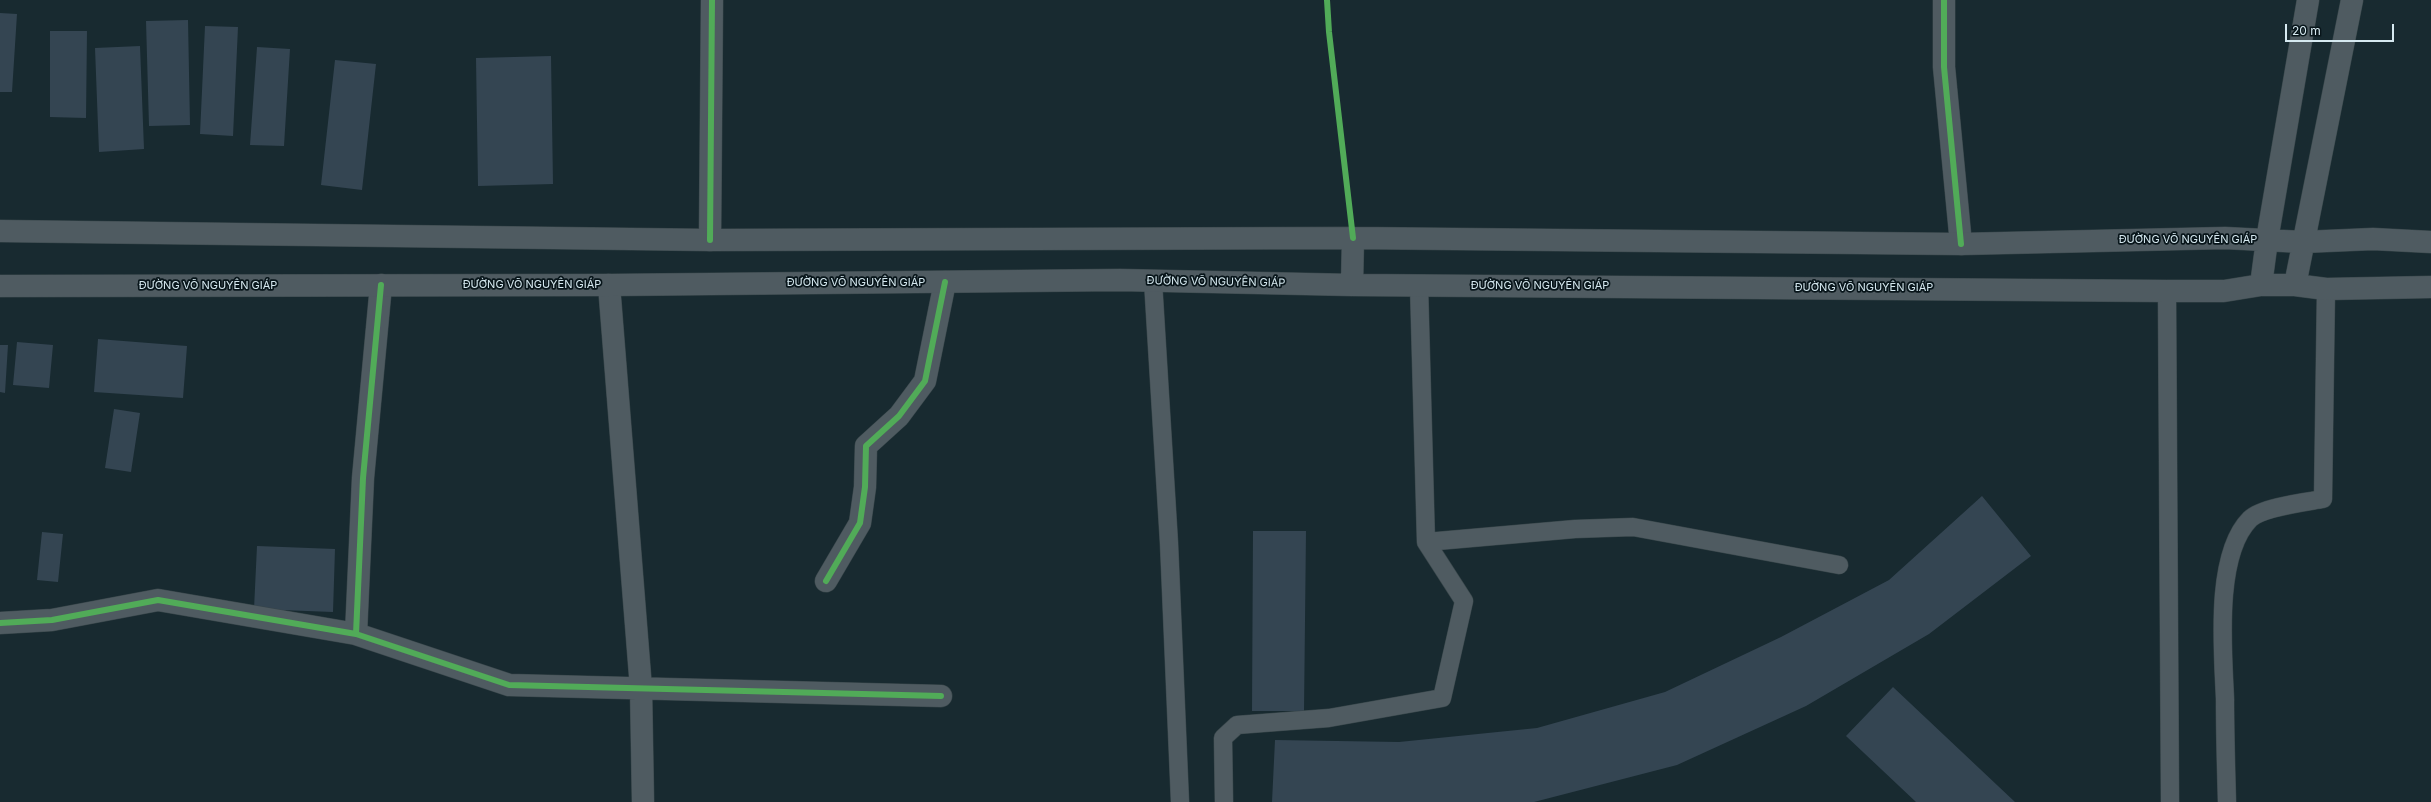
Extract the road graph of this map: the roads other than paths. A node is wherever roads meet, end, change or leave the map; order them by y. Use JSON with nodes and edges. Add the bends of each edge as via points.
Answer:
{"nodes":[{"id":1,"x":712,"y":0,"type":"edge"},
{"id":2,"x":1944,"y":0,"type":"edge"},
{"id":3,"x":2308,"y":0,"type":"edge"},
{"id":4,"x":2352,"y":0,"type":"edge"},
{"id":5,"x":0,"y":231,"type":"edge"},
{"id":6,"x":1354,"y":238,"type":"junction"},
{"id":7,"x":710,"y":240,"type":"junction"},
{"id":8,"x":2267,"y":240,"type":"junction"},
{"id":9,"x":2303,"y":242,"type":"junction"},
{"id":10,"x":2431,"y":242,"type":"edge"},
{"id":11,"x":1961,"y":244,"type":"junction"},
{"id":12,"x":1152,"y":281,"type":"junction"},
{"id":13,"x":945,"y":282,"type":"junction"},
{"id":14,"x":381,"y":285,"type":"junction"},
{"id":15,"x":609,"y":285,"type":"junction"},
{"id":16,"x":1352,"y":285,"type":"junction"},
{"id":17,"x":1419,"y":285,"type":"junction"},
{"id":18,"x":2261,"y":285,"type":"junction"},
{"id":19,"x":2295,"y":285,"type":"junction"},
{"id":20,"x":0,"y":286,"type":"edge"},
{"id":21,"x":2431,"y":287,"type":"edge"},
{"id":22,"x":2326,"y":289,"type":"junction"},
{"id":23,"x":2167,"y":291,"type":"junction"},
{"id":24,"x":1426,"y":542,"type":"junction"},
{"id":25,"x":1839,"y":565,"type":"dead end"},
{"id":26,"x":826,"y":581,"type":"dead end"},
{"id":27,"x":0,"y":623,"type":"edge"},
{"id":28,"x":356,"y":634,"type":"junction"},
{"id":29,"x":641,"y":688,"type":"junction"},
{"id":30,"x":941,"y":696,"type":"dead end"},
{"id":31,"x":643,"y":802,"type":"edge"},
{"id":32,"x":1180,"y":802,"type":"edge"},
{"id":33,"x":1224,"y":802,"type":"edge"},
{"id":34,"x":2170,"y":802,"type":"edge"},
{"id":35,"x":2227,"y":802,"type":"edge"}],
"edges":[{"from":1,"to":7,"type":"main road"},
{"from":2,"to":11,"type":"main road","via":[[1944,67]]},
{"from":3,"to":8,"type":"main road"},
{"from":4,"to":9,"type":"main road"},
{"from":5,"to":7,"type":"main road","name":"ĐƯỜNG VÕ NGUYÊN GIÁP"},
{"from":6,"to":7,"type":"main road","name":"ĐƯỜNG VÕ NGUYÊN GIÁP"},
{"from":6,"to":11,"type":"main road","name":"ĐƯỜNG VÕ NGUYÊN GIÁP"},
{"from":6,"to":16,"type":"main road"},
{"from":8,"to":9,"type":"main road","name":"ĐƯỜNG VÕ NGUYÊN GIÁP"},
{"from":8,"to":11,"type":"main road","name":"ĐƯỜNG VÕ NGUYÊN GIÁP","via":[[2225,238]]},
{"from":8,"to":18,"type":"main road"},
{"from":9,"to":10,"type":"main road","name":"ĐƯỜNG VÕ NGUYÊN GIÁP","via":[[2373,239]]},
{"from":9,"to":19,"type":"main road"},
{"from":12,"to":13,"type":"main road","name":"ĐƯỜNG VÕ NGUYÊN GIÁP"},
{"from":12,"to":16,"type":"main road","name":"ĐƯỜNG VÕ NGUYÊN GIÁP"},
{"from":12,"to":32,"type":"lane","via":[[1169,543]]},
{"from":13,"to":15,"type":"main road","name":"ĐƯỜNG VÕ NGUYÊN GIÁP"},
{"from":13,"to":26,"type":"main road","via":[[925,381],[899,416],[866,446],[865,487],[860,523]]},
{"from":14,"to":15,"type":"main road","name":"ĐƯỜNG VÕ NGUYÊN GIÁP"},
{"from":14,"to":20,"type":"main road","name":"ĐƯỜNG VÕ NGUYÊN GIÁP"},
{"from":14,"to":28,"type":"main road","via":[[363,478]]},
{"from":15,"to":29,"type":"main road"},
{"from":16,"to":17,"type":"main road","name":"ĐƯỜNG VÕ NGUYÊN GIÁP"},
{"from":17,"to":23,"type":"main road","name":"ĐƯỜNG VÕ NGUYÊN GIÁP"},
{"from":17,"to":24,"type":"lane"},
{"from":18,"to":19,"type":"main road","name":"ĐƯỜNG VÕ NGUYÊN GIÁP"},
{"from":18,"to":23,"type":"main road","name":"ĐƯỜNG VÕ NGUYÊN GIÁP","via":[[2224,291]]},
{"from":19,"to":22,"type":"main road","name":"ĐƯỜNG VÕ NGUYÊN GIÁP"},
{"from":21,"to":22,"type":"main road","name":"ĐƯỜNG VÕ NGUYÊN GIÁP"},
{"from":22,"to":35,"type":"lane","via":[[2323,499],[2276,507],[2251,518],[2240,534],[2226,578],[2223,630]]},
{"from":23,"to":34,"type":"lane"},
{"from":24,"to":25,"type":"lane","via":[[1575,529],[1633,527]]},
{"from":24,"to":33,"type":"lane","via":[[1464,601],[1442,698],[1328,718],[1237,725],[1223,738]]},
{"from":27,"to":28,"type":"main road","via":[[52,620],[158,600]]},
{"from":28,"to":29,"type":"main road","via":[[509,685]]},
{"from":29,"to":30,"type":"main road"},
{"from":29,"to":31,"type":"main road"}]}
